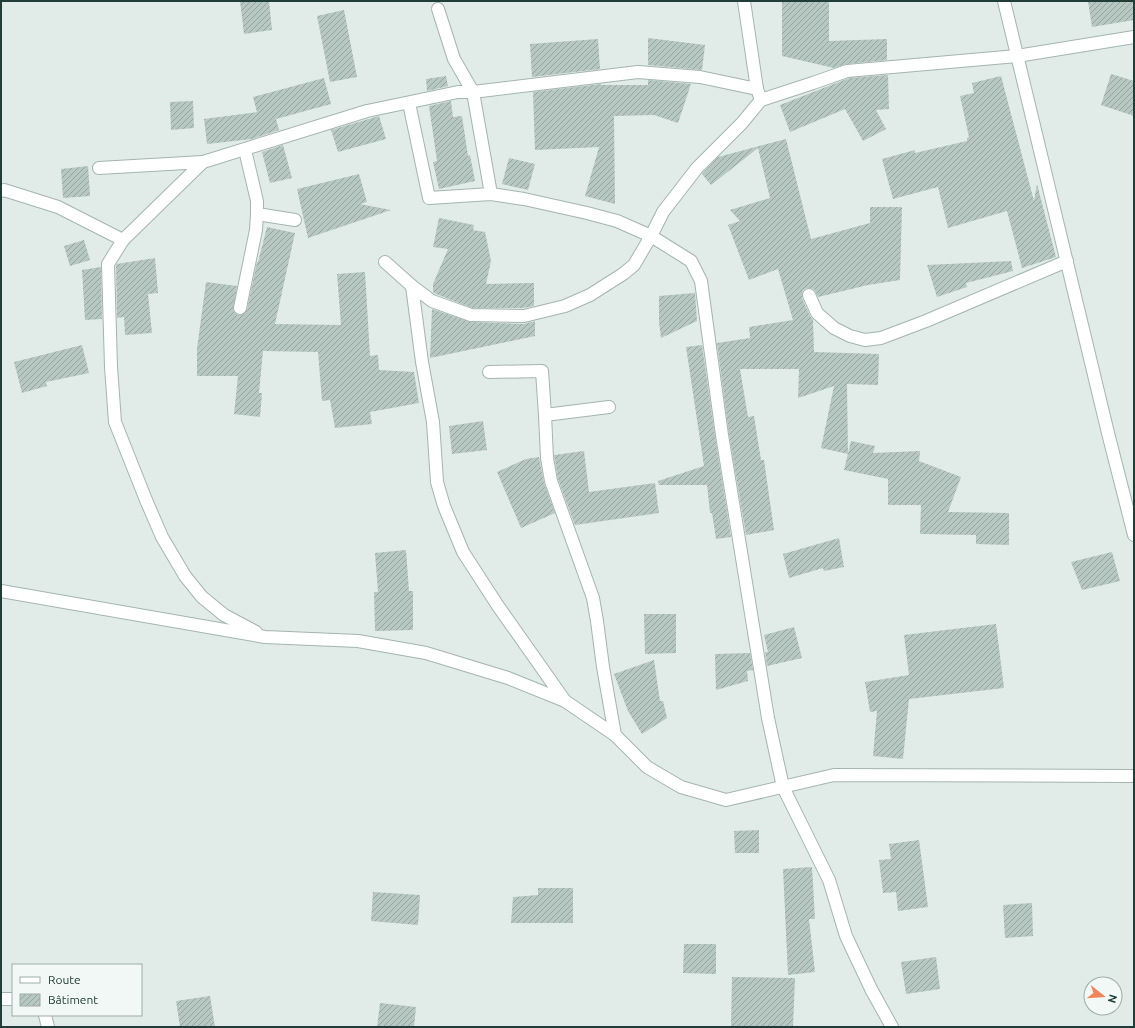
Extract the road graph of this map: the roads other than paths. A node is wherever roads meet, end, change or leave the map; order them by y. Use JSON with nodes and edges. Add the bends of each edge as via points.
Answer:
{"nodes":[{"id":1,"x":744,"y":1,"type":"edge"},
{"id":2,"x":1004,"y":1,"type":"edge"},
{"id":3,"x":438,"y":9,"type":"dead end"},
{"id":4,"x":1134,"y":37,"type":"edge"},
{"id":5,"x":1017,"y":56,"type":"junction"},
{"id":6,"x":473,"y":92,"type":"junction"},
{"id":7,"x":759,"y":94,"type":"junction"},
{"id":8,"x":409,"y":103,"type":"junction"},
{"id":9,"x":245,"y":150,"type":"junction"},
{"id":10,"x":203,"y":162,"type":"junction"},
{"id":11,"x":99,"y":168,"type":"dead end"},
{"id":12,"x":1,"y":191,"type":"edge"},
{"id":13,"x":491,"y":194,"type":"junction"},
{"id":14,"x":257,"y":214,"type":"junction"},
{"id":15,"x":295,"y":220,"type":"dead end"},
{"id":16,"x":651,"y":236,"type":"junction"},
{"id":17,"x":123,"y":240,"type":"junction"},
{"id":18,"x":1067,"y":261,"type":"junction"},
{"id":19,"x":385,"y":262,"type":"dead end"},
{"id":20,"x":412,"y":286,"type":"junction"},
{"id":21,"x":809,"y":295,"type":"dead end"},
{"id":22,"x":240,"y":308,"type":"dead end"},
{"id":23,"x":489,"y":372,"type":"dead end"},
{"id":24,"x":609,"y":406,"type":"dead end"},
{"id":25,"x":545,"y":415,"type":"junction"},
{"id":26,"x":1134,"y":535,"type":"edge"},
{"id":27,"x":1,"y":592,"type":"edge"},
{"id":28,"x":265,"y":637,"type":"junction"},
{"id":29,"x":565,"y":702,"type":"junction"},
{"id":30,"x":615,"y":736,"type":"junction"},
{"id":31,"x":1134,"y":776,"type":"edge"},
{"id":32,"x":783,"y":787,"type":"junction"},
{"id":33,"x":1,"y":999,"type":"edge"},
{"id":34,"x":12,"y":999,"type":"edge"},
{"id":35,"x":45,"y":1016,"type":"edge"},
{"id":36,"x":48,"y":1027,"type":"edge"},
{"id":37,"x":892,"y":1027,"type":"edge"}],
"edges":[{"from":1,"to":7,"type":"street"},
{"from":2,"to":5,"type":"street"},
{"from":3,"to":6,"type":"street","via":[[454,59]]},
{"from":4,"to":5,"type":"street"},
{"from":5,"to":7,"type":"street","via":[[847,71],[813,83]]},
{"from":5,"to":18,"type":"street"},
{"from":6,"to":7,"type":"street","via":[[638,72],[700,77]]},
{"from":6,"to":8,"type":"street","via":[[458,92]]},
{"from":6,"to":13,"type":"street"},
{"from":7,"to":16,"type":"street","via":[[742,123],[697,168],[663,212]]},
{"from":8,"to":9,"type":"street","via":[[367,112]]},
{"from":8,"to":13,"type":"street","via":[[429,198]]},
{"from":9,"to":10,"type":"street"},
{"from":9,"to":14,"type":"street","via":[[257,201]]},
{"from":10,"to":11,"type":"street"},
{"from":10,"to":17,"type":"street"},
{"from":12,"to":17,"type":"street","via":[[58,207]]},
{"from":13,"to":16,"type":"street","via":[[524,199],[617,221]]},
{"from":14,"to":15,"type":"street"},
{"from":14,"to":22,"type":"street"},
{"from":16,"to":20,"type":"street","via":[[634,265],[590,295],[565,306],[524,316],[471,315],[432,301]]},
{"from":16,"to":32,"type":"street","via":[[691,261],[701,281],[722,435],[766,703]]},
{"from":17,"to":28,"type":"street","via":[[108,264],[115,422],[162,537],[185,576],[202,597],[224,615]]},
{"from":18,"to":21,"type":"street","via":[[881,338],[866,340],[834,328],[817,313]]},
{"from":18,"to":26,"type":"street"},
{"from":19,"to":20,"type":"street"},
{"from":20,"to":29,"type":"street","via":[[433,422],[437,482],[444,506],[464,552]]},
{"from":23,"to":25,"type":"street","via":[[542,371]]},
{"from":24,"to":25,"type":"street"},
{"from":25,"to":30,"type":"street","via":[[551,481],[593,598]]},
{"from":27,"to":28,"type":"street"},
{"from":28,"to":29,"type":"street","via":[[358,641],[426,653],[508,678]]},
{"from":29,"to":30,"type":"street"},
{"from":30,"to":32,"type":"street","via":[[647,767],[681,788],[726,800]]},
{"from":31,"to":32,"type":"street","via":[[834,775]]},
{"from":32,"to":37,"type":"street","via":[[829,880],[846,936]]},
{"from":33,"to":34,"type":"street"},
{"from":35,"to":36,"type":"street"}]}
